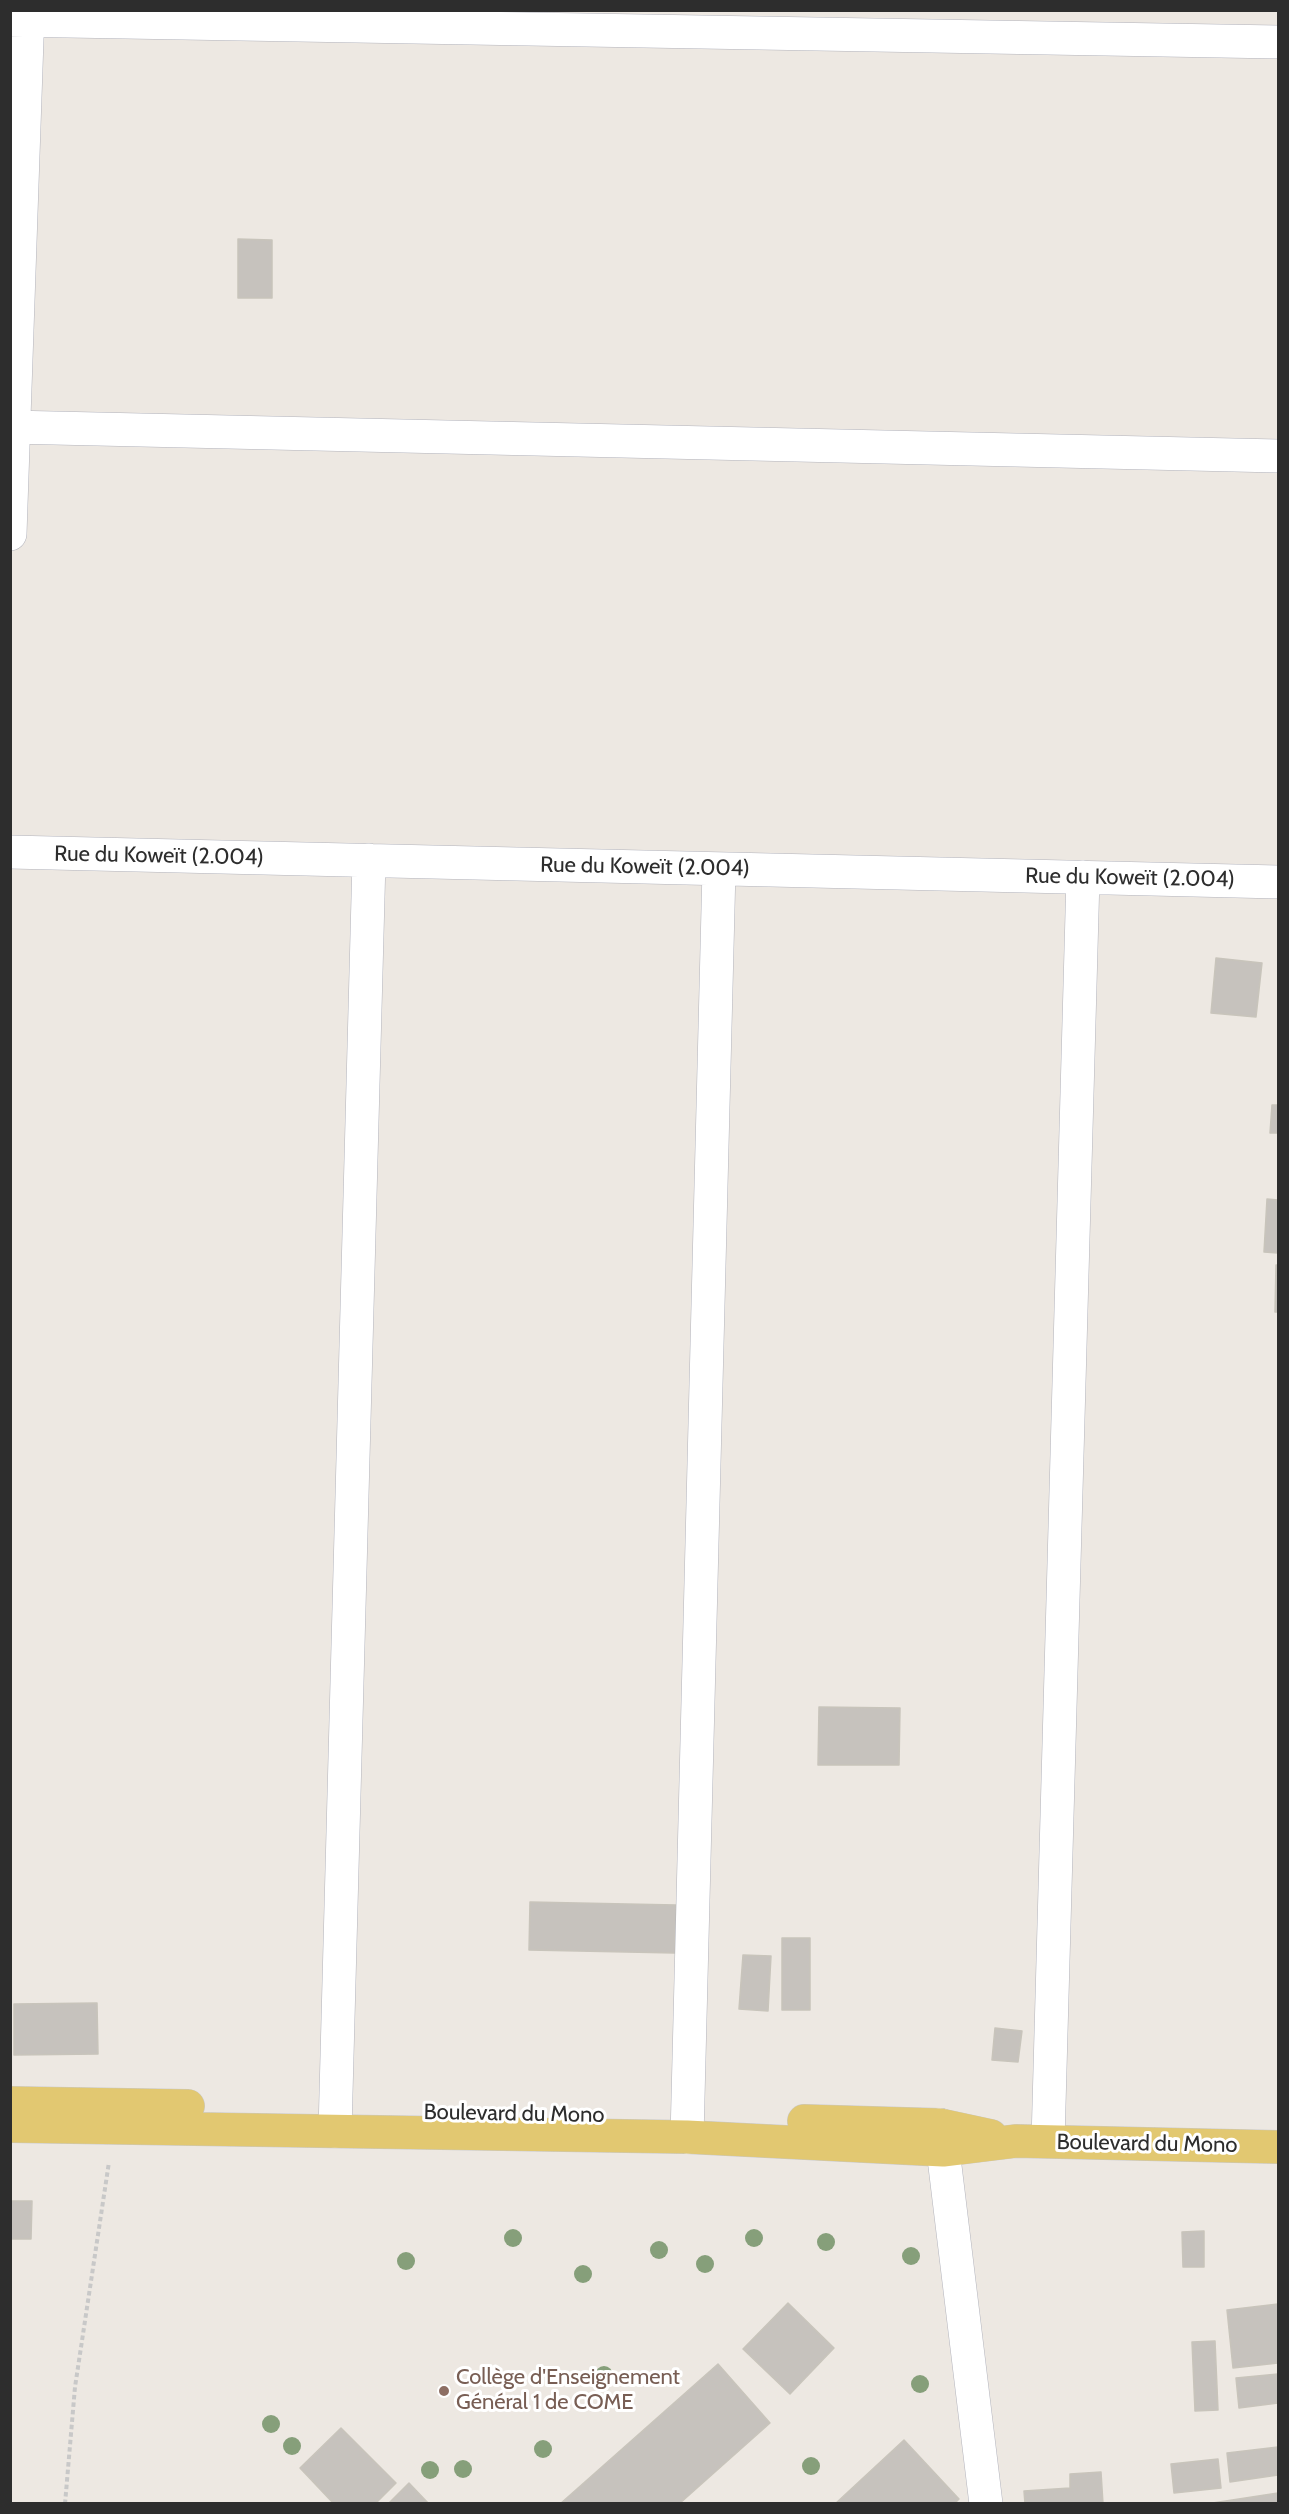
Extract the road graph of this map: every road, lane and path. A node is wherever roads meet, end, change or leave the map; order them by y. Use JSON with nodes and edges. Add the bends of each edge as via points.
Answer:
{"nodes":[{"id":1,"x":22,"y":17,"type":"edge"},
{"id":2,"x":1278,"y":42,"type":"edge"},
{"id":3,"x":12,"y":427,"type":"edge"},
{"id":4,"x":1278,"y":456,"type":"edge"},
{"id":5,"x":10,"y":534,"type":"edge"},
{"id":6,"x":10,"y":852,"type":"edge"},
{"id":7,"x":369,"y":860,"type":"junction"},
{"id":8,"x":719,"y":869,"type":"junction"},
{"id":9,"x":1083,"y":877,"type":"junction"},
{"id":10,"x":1278,"y":882,"type":"edge"},
{"id":11,"x":10,"y":2103,"type":"edge"},
{"id":12,"x":335,"y":2121,"type":"junction"},
{"id":13,"x":10,"y":2126,"type":"edge"},
{"id":14,"x":688,"y":2127,"type":"junction"},
{"id":15,"x":114,"y":2128,"type":"junction"},
{"id":16,"x":942,"y":2138,"type":"junction"},
{"id":17,"x":1032,"y":2141,"type":"junction"},
{"id":18,"x":1278,"y":2146,"type":"edge"},
{"id":19,"x":65,"y":2504,"type":"edge"},
{"id":20,"x":986,"y":2504,"type":"edge"}],
"edges":[{"from":1,"to":2,"type":"street"},
{"from":1,"to":3,"type":"street"},
{"from":3,"to":4,"type":"street"},
{"from":3,"to":5,"type":"street"},
{"from":6,"to":7,"type":"street","name":"Rue du Koweït (2.004)"},
{"from":7,"to":8,"type":"street","name":"Rue du Koweït (2.004)"},
{"from":7,"to":12,"type":"street"},
{"from":8,"to":9,"type":"street","name":"Rue du Koweït (2.004)"},
{"from":8,"to":14,"type":"street"},
{"from":9,"to":10,"type":"street","name":"Rue du Koweït (2.004)"},
{"from":9,"to":17,"type":"street"},
{"from":11,"to":12,"type":"main road","name":"Boulevard du Mono"},
{"from":12,"to":14,"type":"main road","name":"Boulevard du Mono"},
{"from":12,"to":15,"type":"main road","name":"Boulevard du Mono"},
{"from":13,"to":15,"type":"main road","name":"Boulevard du Mono"},
{"from":14,"to":16,"type":"main road","name":"Boulevard du Mono"},
{"from":15,"to":19,"type":"path","via":[[75,2387]]},
{"from":16,"to":17,"type":"main road","name":"Boulevard du Mono"},
{"from":16,"to":20,"type":"street"},
{"from":17,"to":18,"type":"main road","name":"Boulevard du Mono"}]}
